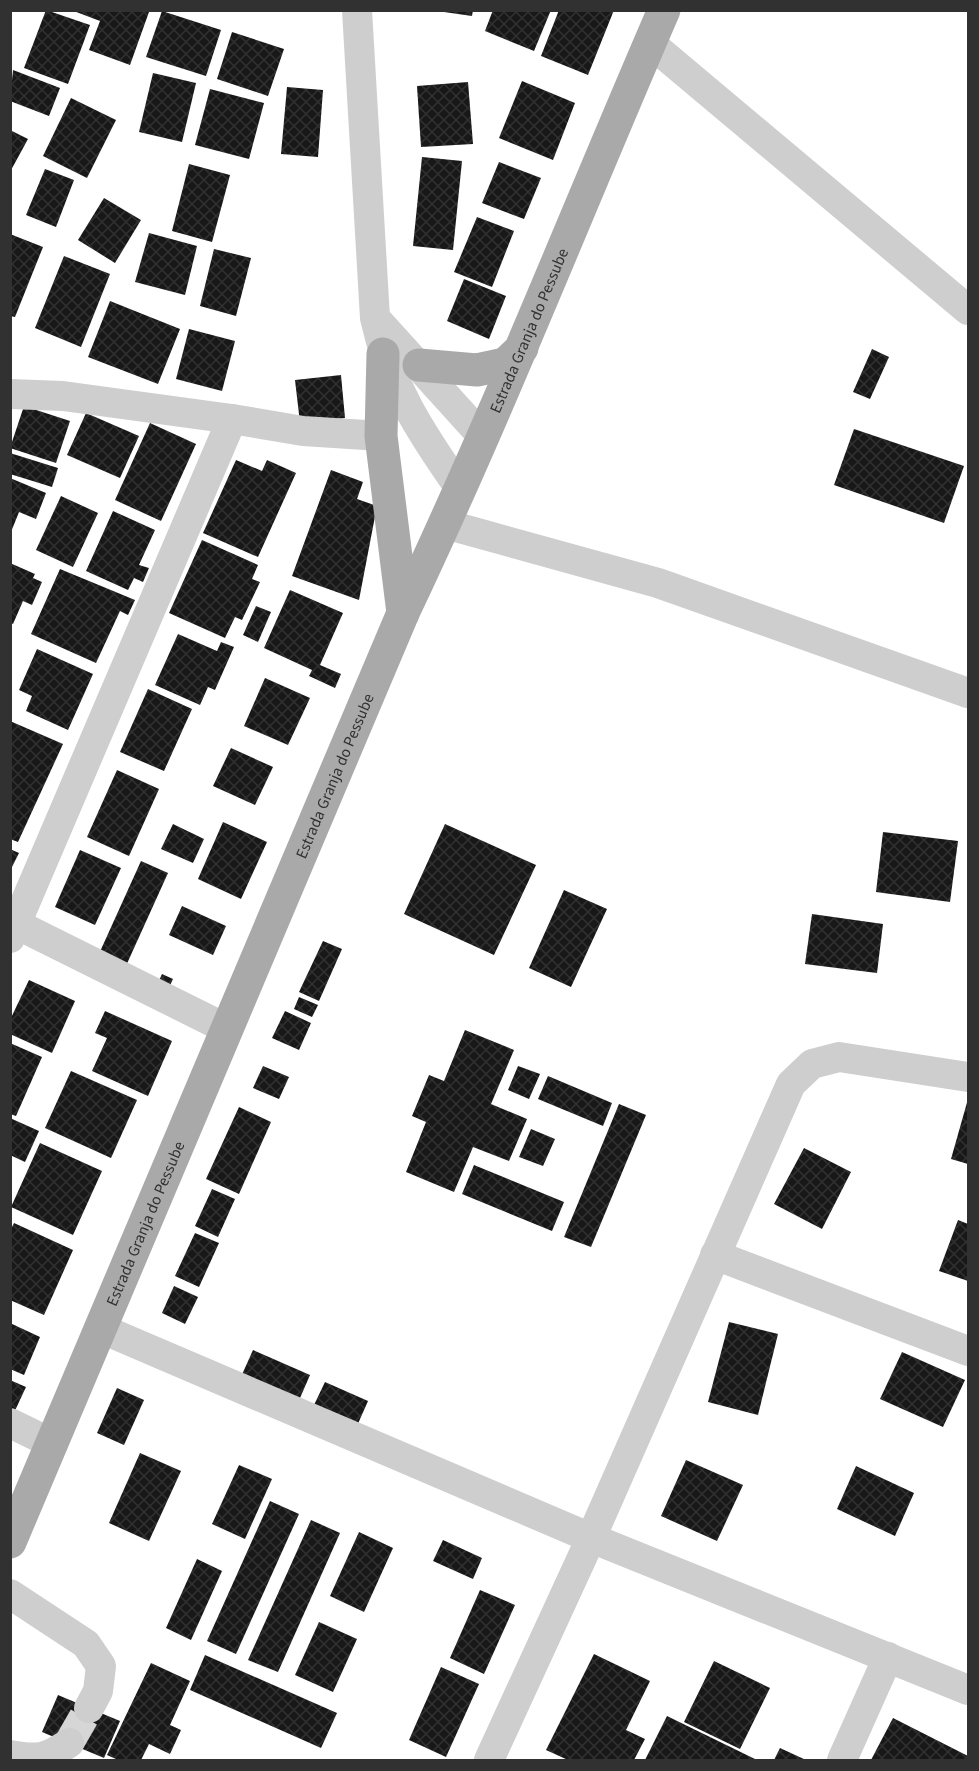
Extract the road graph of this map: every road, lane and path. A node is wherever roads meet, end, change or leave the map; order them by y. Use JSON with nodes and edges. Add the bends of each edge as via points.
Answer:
{"nodes":[{"id":1,"x":357,"y":10,"type":"edge"},
{"id":2,"x":664,"y":10,"type":"edge"},
{"id":3,"x":650,"y":43,"type":"junction"},
{"id":4,"x":967,"y":306,"type":"edge"},
{"id":5,"x":375,"y":318,"type":"junction"},
{"id":6,"x":522,"y":348,"type":"junction"},
{"id":7,"x":383,"y":354,"type":"junction"},
{"id":8,"x":418,"y":365,"type":"junction"},
{"id":9,"x":10,"y":394,"type":"edge"},
{"id":10,"x":232,"y":418,"type":"junction"},
{"id":11,"x":381,"y":436,"type":"junction"},
{"id":12,"x":482,"y":436,"type":"junction"},
{"id":13,"x":459,"y":487,"type":"junction"},
{"id":14,"x":445,"y":524,"type":"junction"},
{"id":15,"x":403,"y":612,"type":"junction"},
{"id":16,"x":969,"y":693,"type":"edge"},
{"id":17,"x":12,"y":928,"type":"edge"},
{"id":18,"x":227,"y":1029,"type":"junction"},
{"id":19,"x":969,"y":1077,"type":"edge"},
{"id":20,"x":716,"y":1255,"type":"junction"},
{"id":21,"x":102,"y":1329,"type":"junction"},
{"id":22,"x":969,"y":1351,"type":"edge"},
{"id":23,"x":10,"y":1423,"type":"edge"},
{"id":24,"x":53,"y":1444,"type":"junction"},
{"id":25,"x":591,"y":1538,"type":"junction"},
{"id":26,"x":10,"y":1542,"type":"edge"},
{"id":27,"x":10,"y":1594,"type":"edge"},
{"id":28,"x":888,"y":1657,"type":"junction"},
{"id":29,"x":969,"y":1690,"type":"edge"},
{"id":30,"x":89,"y":1708,"type":"tunnel mouth"},
{"id":31,"x":69,"y":1743,"type":"tunnel mouth"},
{"id":32,"x":10,"y":1755,"type":"edge"},
{"id":33,"x":489,"y":1761,"type":"edge"},
{"id":34,"x":842,"y":1761,"type":"edge"}],
"edges":[{"from":1,"to":5,"type":"street"},
{"from":2,"to":3,"type":"main road","name":"Estrada Granja do Pessube"},
{"from":3,"to":4,"type":"street"},
{"from":3,"to":6,"type":"main road","name":"Estrada Granja do Pessube"},
{"from":5,"to":7,"type":"street"},
{"from":5,"to":8,"type":"street"},
{"from":6,"to":8,"type":"main road","via":[[505,364],[477,370]]},
{"from":6,"to":12,"type":"main road","name":"Estrada Granja do Pessube"},
{"from":7,"to":11,"type":"main road"},
{"from":7,"to":13,"type":"street","via":[[409,410]]},
{"from":8,"to":12,"type":"street"},
{"from":9,"to":10,"type":"street","via":[[63,396]]},
{"from":10,"to":11,"type":"street","via":[[303,431]]},
{"from":10,"to":17,"type":"street"},
{"from":11,"to":15,"type":"main road"},
{"from":12,"to":13,"type":"main road","name":"Estrada Granja do Pessube"},
{"from":13,"to":14,"type":"main road","name":"Estrada Granja do Pessube"},
{"from":14,"to":15,"type":"main road","name":"Estrada Granja do Pessube"},
{"from":14,"to":16,"type":"street","via":[[657,583]]},
{"from":15,"to":18,"type":"main road","name":"Estrada Granja do Pessube"},
{"from":17,"to":18,"type":"street"},
{"from":18,"to":21,"type":"main road","name":"Estrada Granja do Pessube"},
{"from":19,"to":20,"type":"street","via":[[839,1057],[812,1064],[791,1084]]},
{"from":20,"to":22,"type":"street"},
{"from":20,"to":25,"type":"street"},
{"from":21,"to":24,"type":"main road","name":"Estrada Granja do Pessube"},
{"from":21,"to":25,"type":"street"},
{"from":23,"to":24,"type":"street"},
{"from":24,"to":26,"type":"main road","name":"Estrada Granja do Pessube"},
{"from":25,"to":28,"type":"street"},
{"from":25,"to":33,"type":"street"},
{"from":27,"to":30,"type":"street","via":[[86,1644],[101,1666],[98,1691]]},
{"from":28,"to":29,"type":"street"},
{"from":28,"to":34,"type":"street"},
{"from":31,"to":32,"type":"street","via":[[36,1760]]}]}
